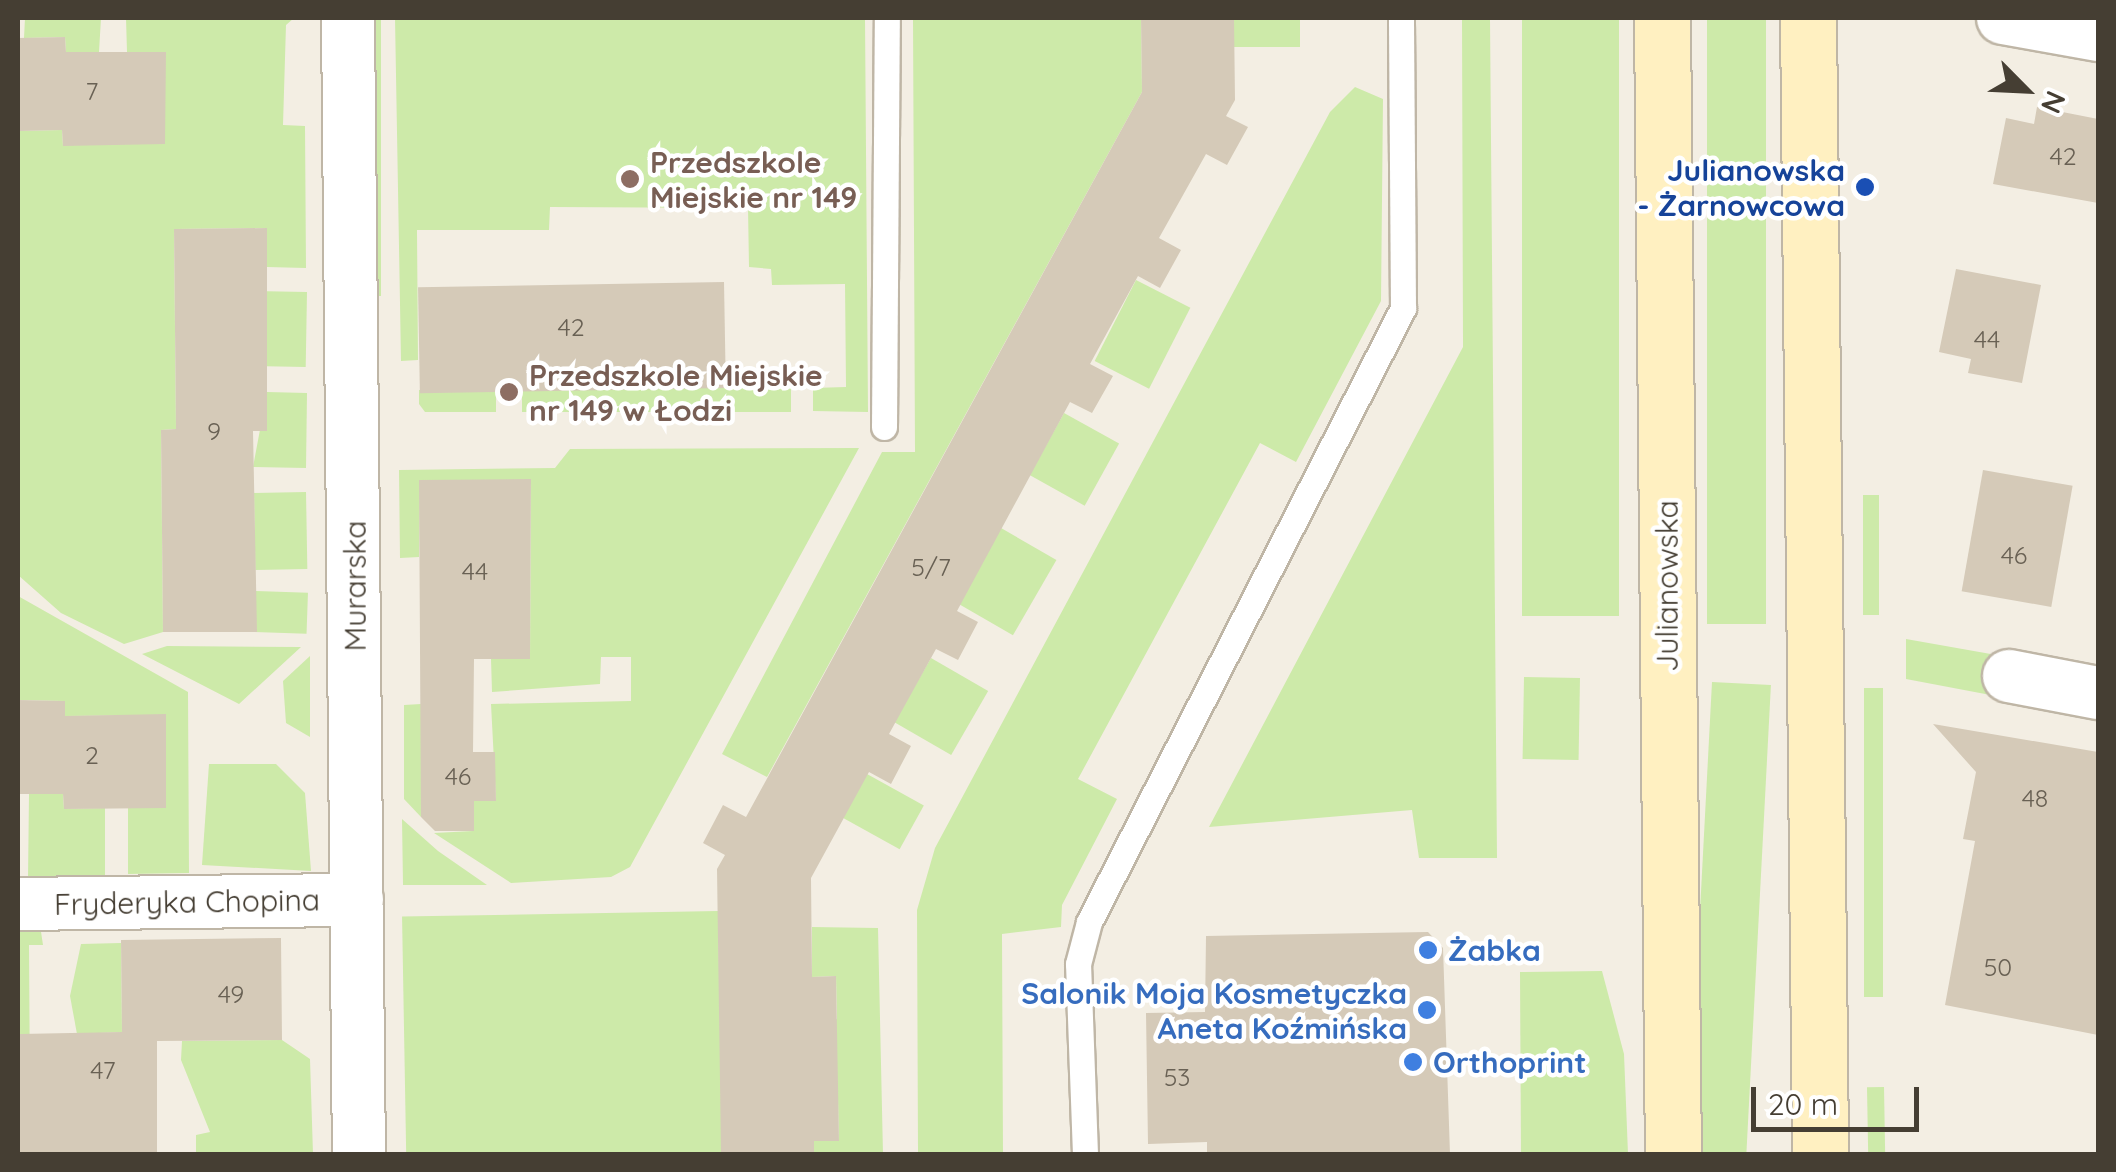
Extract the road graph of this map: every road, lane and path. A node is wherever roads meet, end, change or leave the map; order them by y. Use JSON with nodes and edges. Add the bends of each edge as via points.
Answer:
{"nodes":[{"id":1,"x":348,"y":18,"type":"edge"},
{"id":2,"x":886,"y":18,"type":"edge"},
{"id":3,"x":1401,"y":18,"type":"edge"},
{"id":4,"x":1662,"y":18,"type":"edge"},
{"id":5,"x":1808,"y":18,"type":"edge"},
{"id":6,"x":2003,"y":18,"type":"edge"},
{"id":7,"x":2098,"y":36,"type":"edge"},
{"id":8,"x":884,"y":428,"type":"dead end"},
{"id":9,"x":2009,"y":676,"type":"dead end"},
{"id":10,"x":2098,"y":693,"type":"edge"},
{"id":11,"x":356,"y":900,"type":"junction"},
{"id":12,"x":18,"y":904,"type":"edge"},
{"id":13,"x":359,"y":1154,"type":"edge"},
{"id":14,"x":1085,"y":1154,"type":"edge"},
{"id":15,"x":1673,"y":1154,"type":"edge"},
{"id":16,"x":1820,"y":1154,"type":"edge"}],
"edges":[{"from":1,"to":11,"type":"street","name":"Murarska"},
{"from":2,"to":8,"type":"lane"},
{"from":3,"to":14,"type":"lane","via":[[1404,308],[1088,922],[1078,964]]},
{"from":4,"to":15,"type":"main road","name":"Julianowska"},
{"from":5,"to":16,"type":"main road"},
{"from":6,"to":7,"type":"street"},
{"from":9,"to":10,"type":"street"},
{"from":11,"to":12,"type":"street","name":"Fryderyka Chopina"},
{"from":11,"to":13,"type":"street","name":"Murarska"}]}
